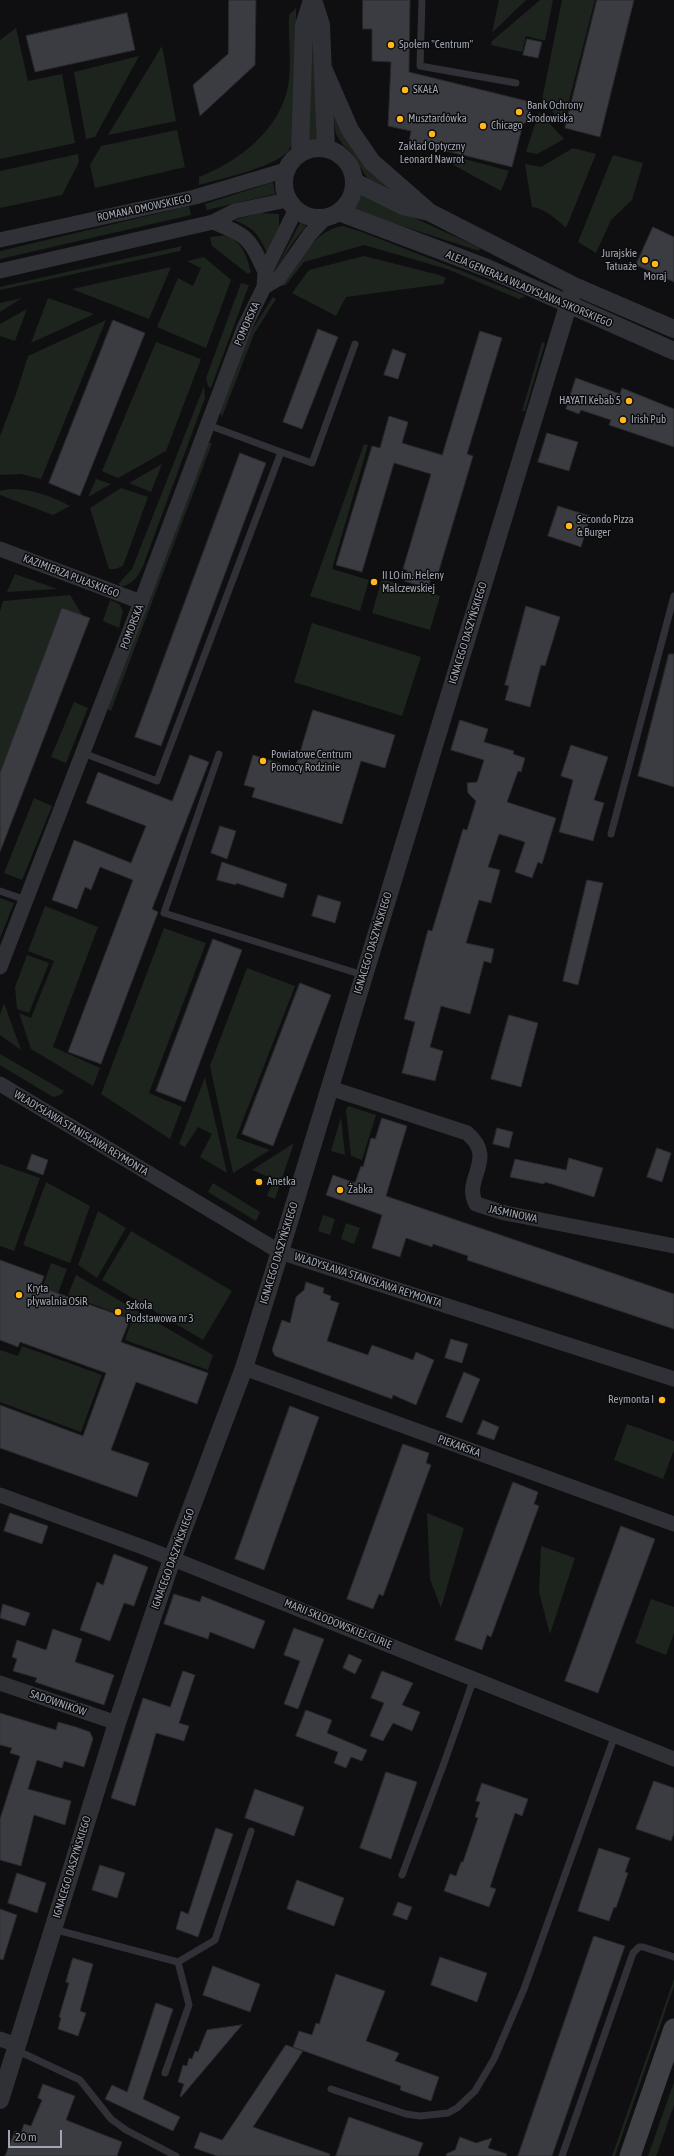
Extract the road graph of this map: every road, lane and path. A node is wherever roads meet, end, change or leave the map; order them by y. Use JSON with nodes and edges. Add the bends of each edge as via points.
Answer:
{"nodes":[{"id":1,"x":312,"y":0,"type":"edge"},
{"id":2,"x":422,"y":0,"type":"edge"},
{"id":3,"x":323,"y":68,"type":"junction"},
{"id":4,"x":516,"y":84,"type":"dead end"},
{"id":5,"x":326,"y":148,"type":"junction"},
{"id":6,"x":300,"y":152,"type":"junction"},
{"id":7,"x":286,"y":170,"type":"junction"},
{"id":8,"x":355,"y":182,"type":"junction"},
{"id":9,"x":291,"y":205,"type":"junction"},
{"id":10,"x":430,"y":212,"type":"junction"},
{"id":11,"x":332,"y":215,"type":"junction"},
{"id":12,"x":213,"y":222,"type":"junction"},
{"id":13,"x":0,"y":240,"type":"edge"},
{"id":14,"x":0,"y":271,"type":"edge"},
{"id":15,"x":265,"y":272,"type":"junction"},
{"id":16,"x":574,"y":286,"type":"junction"},
{"id":17,"x":264,"y":287,"type":"junction"},
{"id":18,"x":568,"y":305,"type":"junction"},
{"id":19,"x":674,"y":329,"type":"edge"},
{"id":20,"x":355,"y":344,"type":"dead end"},
{"id":21,"x":674,"y":351,"type":"edge"},
{"id":22,"x":208,"y":425,"type":"junction"},
{"id":23,"x":281,"y":452,"type":"junction"},
{"id":24,"x":0,"y":549,"type":"edge"},
{"id":25,"x":674,"y":596,"type":"edge"},
{"id":26,"x":141,"y":602,"type":"junction"},
{"id":27,"x":83,"y":753,"type":"junction"},
{"id":28,"x":219,"y":754,"type":"dead end"},
{"id":29,"x":611,"y":834,"type":"dead end"},
{"id":30,"x":0,"y":891,"type":"edge"},
{"id":31,"x":26,"y":900,"type":"junction"},
{"id":32,"x":0,"y":967,"type":"edge"},
{"id":33,"x":364,"y":975,"type":"junction"},
{"id":34,"x":0,"y":1084,"type":"edge"},
{"id":35,"x":330,"y":1088,"type":"junction"},
{"id":36,"x":674,"y":1246,"type":"edge"},
{"id":37,"x":280,"y":1252,"type":"junction"},
{"id":38,"x":244,"y":1368,"type":"junction"},
{"id":39,"x":674,"y":1379,"type":"edge"},
{"id":40,"x":0,"y":1495,"type":"edge"},
{"id":41,"x":674,"y":1524,"type":"edge"},
{"id":42,"x":172,"y":1559,"type":"junction"},
{"id":43,"x":474,"y":1677,"type":"junction"},
{"id":44,"x":0,"y":1683,"type":"edge"},
{"id":45,"x":117,"y":1723,"type":"junction"},
{"id":46,"x":615,"y":1735,"type":"junction"},
{"id":47,"x":674,"y":1759,"type":"edge"},
{"id":48,"x":251,"y":1831,"type":"dead end"},
{"id":49,"x":402,"y":1875,"type":"dead end"},
{"id":50,"x":53,"y":1929,"type":"junction"},
{"id":51,"x":674,"y":1957,"type":"edge"},
{"id":52,"x":178,"y":1962,"type":"junction"},
{"id":53,"x":674,"y":2029,"type":"edge"},
{"id":54,"x":0,"y":2039,"type":"edge"},
{"id":55,"x":17,"y":2047,"type":"junction"},
{"id":56,"x":165,"y":2073,"type":"dead end"},
{"id":57,"x":331,"y":2089,"type":"dead end"},
{"id":58,"x":0,"y":2100,"type":"edge"},
{"id":59,"x":176,"y":2156,"type":"edge"},
{"id":60,"x":562,"y":2156,"type":"edge"},
{"id":61,"x":630,"y":2156,"type":"edge"}],
"edges":[{"from":1,"to":3,"type":"street","via":[[320,25]]},
{"from":1,"to":6,"type":"street","via":[[304,26]]},
{"from":2,"to":4,"type":"lane","via":[[420,66]]},
{"from":3,"to":5,"type":"street"},
{"from":3,"to":10,"type":"street","via":[[350,130],[372,162]]},
{"from":5,"to":6,"type":"street"},
{"from":5,"to":8,"type":"street","via":[[338,152],[347,160]]},
{"from":6,"to":7,"type":"street"},
{"from":7,"to":9,"type":"street","via":[[284,185]]},
{"from":7,"to":13,"type":"street","name":"ROMANA DMOWSKIEGO","via":[[195,197]]},
{"from":8,"to":10,"type":"street","name":"ALEJA GENERAŁA WŁADYSŁAWA SIKORSKIEGO","via":[[403,206]]},
{"from":8,"to":11,"type":"street","via":[[347,205]]},
{"from":9,"to":11,"type":"street","via":[[305,217]]},
{"from":9,"to":12,"type":"street","via":[[235,211]]},
{"from":9,"to":15,"type":"street","name":"POMORSKA"},
{"from":10,"to":16,"type":"street","name":"ALEJA GENERAŁA WŁADYSŁAWA SIKORSKIEGO"},
{"from":11,"to":17,"type":"street","via":[[310,234],[279,278]]},
{"from":11,"to":18,"type":"street","name":"ALEJA GENERAŁA WŁADYSŁAWA SIKORSKIEGO","via":[[487,268]]},
{"from":12,"to":14,"type":"street"},
{"from":12,"to":15,"type":"street","via":[[242,234],[252,245]]},
{"from":15,"to":17,"type":"street","name":"POMORSKA"},
{"from":16,"to":18,"type":"street","name":"IGNACEGO DASZYŃSKIEGO"},
{"from":16,"to":19,"type":"street","name":"ALEJA GENERAŁA WŁADYSŁAWA SIKORSKIEGO"},
{"from":17,"to":22,"type":"street","name":"POMORSKA","via":[[244,328]]},
{"from":18,"to":21,"type":"street","name":"ALEJA GENERAŁA WŁADYSŁAWA SIKORSKIEGO"},
{"from":18,"to":33,"type":"street","name":"IGNACEGO DASZYŃSKIEGO"},
{"from":20,"to":23,"type":"lane","via":[[312,462]]},
{"from":22,"to":23,"type":"lane"},
{"from":22,"to":26,"type":"street","name":"POMORSKA"},
{"from":23,"to":27,"type":"lane","via":[[157,781]]},
{"from":24,"to":26,"type":"street","name":"KAZIMIERZA PUŁASKIEGO"},
{"from":25,"to":29,"type":"lane"},
{"from":26,"to":27,"type":"street","name":"POMORSKA"},
{"from":27,"to":31,"type":"street","name":"POMORSKA"},
{"from":28,"to":33,"type":"lane","via":[[164,913]]},
{"from":30,"to":31,"type":"lane"},
{"from":31,"to":32,"type":"street","name":"POMORSKA"},
{"from":33,"to":35,"type":"street","name":"IGNACEGO DASZYŃSKIEGO"},
{"from":34,"to":37,"type":"street","name":"WŁADYSŁAWA STANISŁAWA REYMONTA"},
{"from":35,"to":36,"type":"street","name":"JAŚMINOWA","via":[[468,1133],[479,1145],[481,1154],[472,1192],[476,1204],[505,1213]]},
{"from":35,"to":37,"type":"street","name":"IGNACEGO DASZYŃSKIEGO"},
{"from":37,"to":38,"type":"street","name":"IGNACEGO DASZYŃSKIEGO"},
{"from":37,"to":39,"type":"street","name":"WŁADYSŁAWA STANISŁAWA REYMONTA"},
{"from":38,"to":41,"type":"street","name":"PIEKARSKA"},
{"from":38,"to":42,"type":"street","name":"IGNACEGO DASZYŃSKIEGO"},
{"from":40,"to":42,"type":"street","name":"MARII SKŁODOWSKIEJ-CURIE"},
{"from":42,"to":43,"type":"street","name":"MARII SKŁODOWSKIEJ-CURIE"},
{"from":42,"to":45,"type":"street","name":"IGNACEGO DASZYŃSKIEGO"},
{"from":43,"to":46,"type":"street","name":"MARII SKŁODOWSKIEJ-CURIE"},
{"from":43,"to":49,"type":"lane"},
{"from":44,"to":45,"type":"street","name":"SADOWNIKÓW"},
{"from":45,"to":50,"type":"street","name":"IGNACEGO DASZYŃSKIEGO"},
{"from":46,"to":47,"type":"street","name":"MARII SKŁODOWSKIEJ-CURIE"},
{"from":46,"to":57,"type":"lane","via":[[524,1989],[494,2059],[475,2091],[448,2113],[420,2116],[406,2114]]},
{"from":48,"to":52,"type":"lane","via":[[215,1940]]},
{"from":50,"to":52,"type":"lane"},
{"from":50,"to":55,"type":"street","name":"IGNACEGO DASZYŃSKIEGO"},
{"from":51,"to":60,"type":"lane","via":[[643,1947],[639,1947],[633,1953]]},
{"from":52,"to":56,"type":"lane","via":[[189,2005]]},
{"from":53,"to":61,"type":"main road"},
{"from":54,"to":55,"type":"street"},
{"from":55,"to":58,"type":"street","name":"IGNACEGO DASZYŃSKIEGO"},
{"from":55,"to":59,"type":"lane","via":[[80,2080],[111,2119],[126,2130]]}]}
